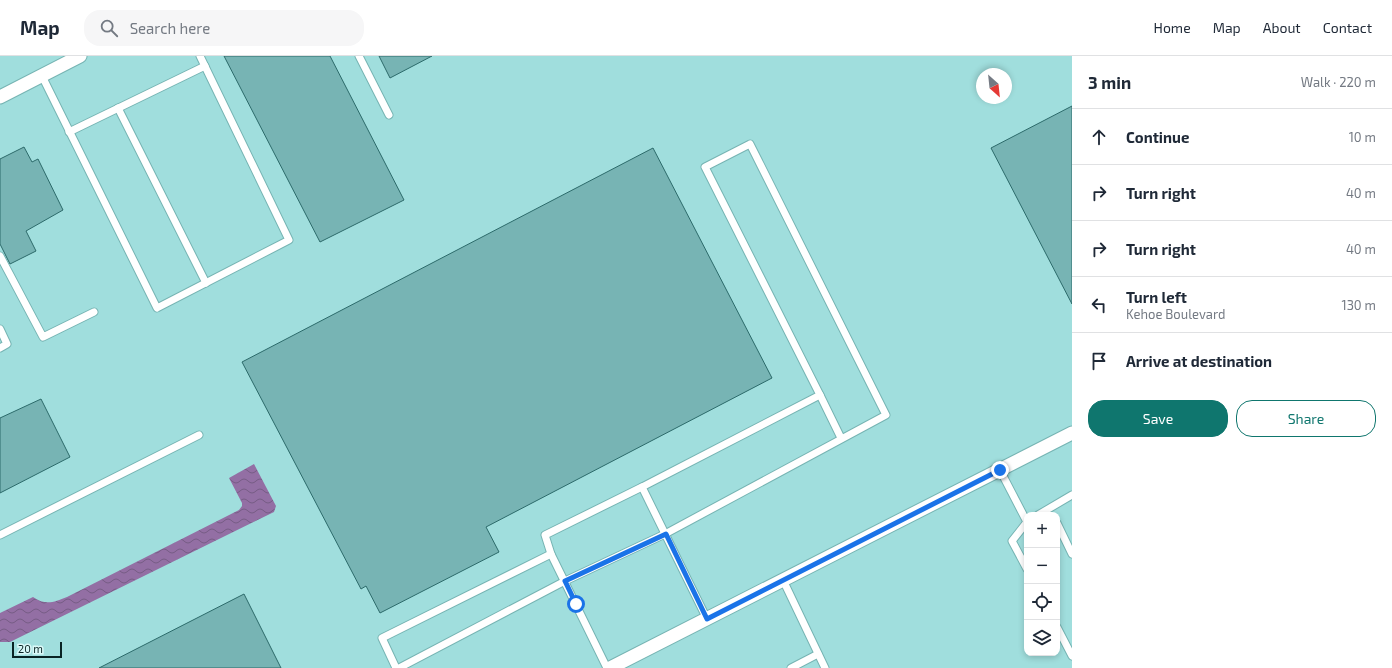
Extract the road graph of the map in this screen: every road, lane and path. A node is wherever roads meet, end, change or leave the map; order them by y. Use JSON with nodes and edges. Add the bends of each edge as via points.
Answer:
{"nodes":[{"id":1,"x":80,"y":56,"type":"edge"},
{"id":2,"x":200,"y":56,"type":"edge"},
{"id":3,"x":358,"y":56,"type":"edge"},
{"id":4,"x":205,"y":66,"type":"junction"},
{"id":5,"x":42,"y":76,"type":"junction"},
{"id":6,"x":0,"y":96,"type":"edge"},
{"id":7,"x":118,"y":108,"type":"junction"},
{"id":8,"x":389,"y":115,"type":"dead end"},
{"id":9,"x":69,"y":132,"type":"junction"},
{"id":10,"x":0,"y":256,"type":"edge"},
{"id":11,"x":206,"y":283,"type":"junction"},
{"id":12,"x":94,"y":312,"type":"dead end"},
{"id":13,"x":0,"y":329,"type":"edge"},
{"id":14,"x":0,"y":348,"type":"edge"},
{"id":15,"x":820,"y":396,"type":"junction"},
{"id":16,"x":1072,"y":433,"type":"edge"},
{"id":17,"x":199,"y":434,"type":"dead end"},
{"id":18,"x":841,"y":438,"type":"junction"},
{"id":19,"x":1000,"y":470,"type":"junction"},
{"id":20,"x":642,"y":487,"type":"junction"},
{"id":21,"x":1072,"y":495,"type":"edge"},
{"id":22,"x":1043,"y":512,"type":"edge"},
{"id":23,"x":1024,"y":516,"type":"edge"},
{"id":24,"x":1024,"y":526,"type":"edge"},
{"id":25,"x":1060,"y":529,"type":"edge"},
{"id":26,"x":666,"y":534,"type":"junction"},
{"id":27,"x":0,"y":535,"type":"edge"},
{"id":28,"x":551,"y":554,"type":"junction"},
{"id":29,"x":1072,"y":554,"type":"edge"},
{"id":30,"x":1024,"y":563,"type":"edge"},
{"id":31,"x":783,"y":580,"type":"junction"},
{"id":32,"x":565,"y":581,"type":"junction"},
{"id":33,"x":707,"y":619,"type":"junction"},
{"id":34,"x":1060,"y":633,"type":"edge"},
{"id":35,"x":818,"y":654,"type":"junction"},
{"id":36,"x":1072,"y":656,"type":"edge"},
{"id":37,"x":398,"y":668,"type":"edge"},
{"id":38,"x":609,"y":668,"type":"edge"},
{"id":39,"x":791,"y":668,"type":"edge"},
{"id":40,"x":825,"y":668,"type":"edge"}],
"edges":[{"from":1,"to":5,"type":"street","via":[[61,63]]},
{"from":2,"to":4,"type":"lane"},
{"from":3,"to":8,"type":"lane"},
{"from":4,"to":7,"type":"lane"},
{"from":4,"to":11,"type":"lane","via":[[289,240]]},
{"from":5,"to":6,"type":"street"},
{"from":5,"to":9,"type":"lane"},
{"from":7,"to":9,"type":"lane"},
{"from":7,"to":11,"type":"lane"},
{"from":9,"to":11,"type":"lane","via":[[157,308]]},
{"from":10,"to":12,"type":"lane","via":[[43,337]]},
{"from":13,"to":14,"type":"lane","via":[[8,344]]},
{"from":15,"to":18,"type":"lane"},
{"from":15,"to":18,"type":"lane","via":[[705,167],[750,144],[886,415]]},
{"from":15,"to":20,"type":"lane"},
{"from":16,"to":19,"type":"street"},
{"from":17,"to":27,"type":"lane"},
{"from":18,"to":26,"type":"lane"},
{"from":19,"to":23,"type":"lane"},
{"from":19,"to":31,"type":"street"},
{"from":20,"to":26,"type":"lane"},
{"from":20,"to":28,"type":"lane","via":[[545,536]]},
{"from":21,"to":22,"type":"lane"},
{"from":24,"to":30,"type":"lane","via":[[1012,541]]},
{"from":25,"to":29,"type":"lane"},
{"from":26,"to":32,"type":"lane"},
{"from":26,"to":33,"type":"lane"},
{"from":28,"to":32,"type":"lane"},
{"from":28,"to":37,"type":"lane","via":[[382,638]]},
{"from":31,"to":33,"type":"street"},
{"from":31,"to":35,"type":"lane"},
{"from":32,"to":37,"type":"lane"},
{"from":32,"to":38,"type":"lane"},
{"from":33,"to":38,"type":"street"},
{"from":34,"to":36,"type":"lane"},
{"from":35,"to":39,"type":"lane"},
{"from":35,"to":40,"type":"lane"}]}
